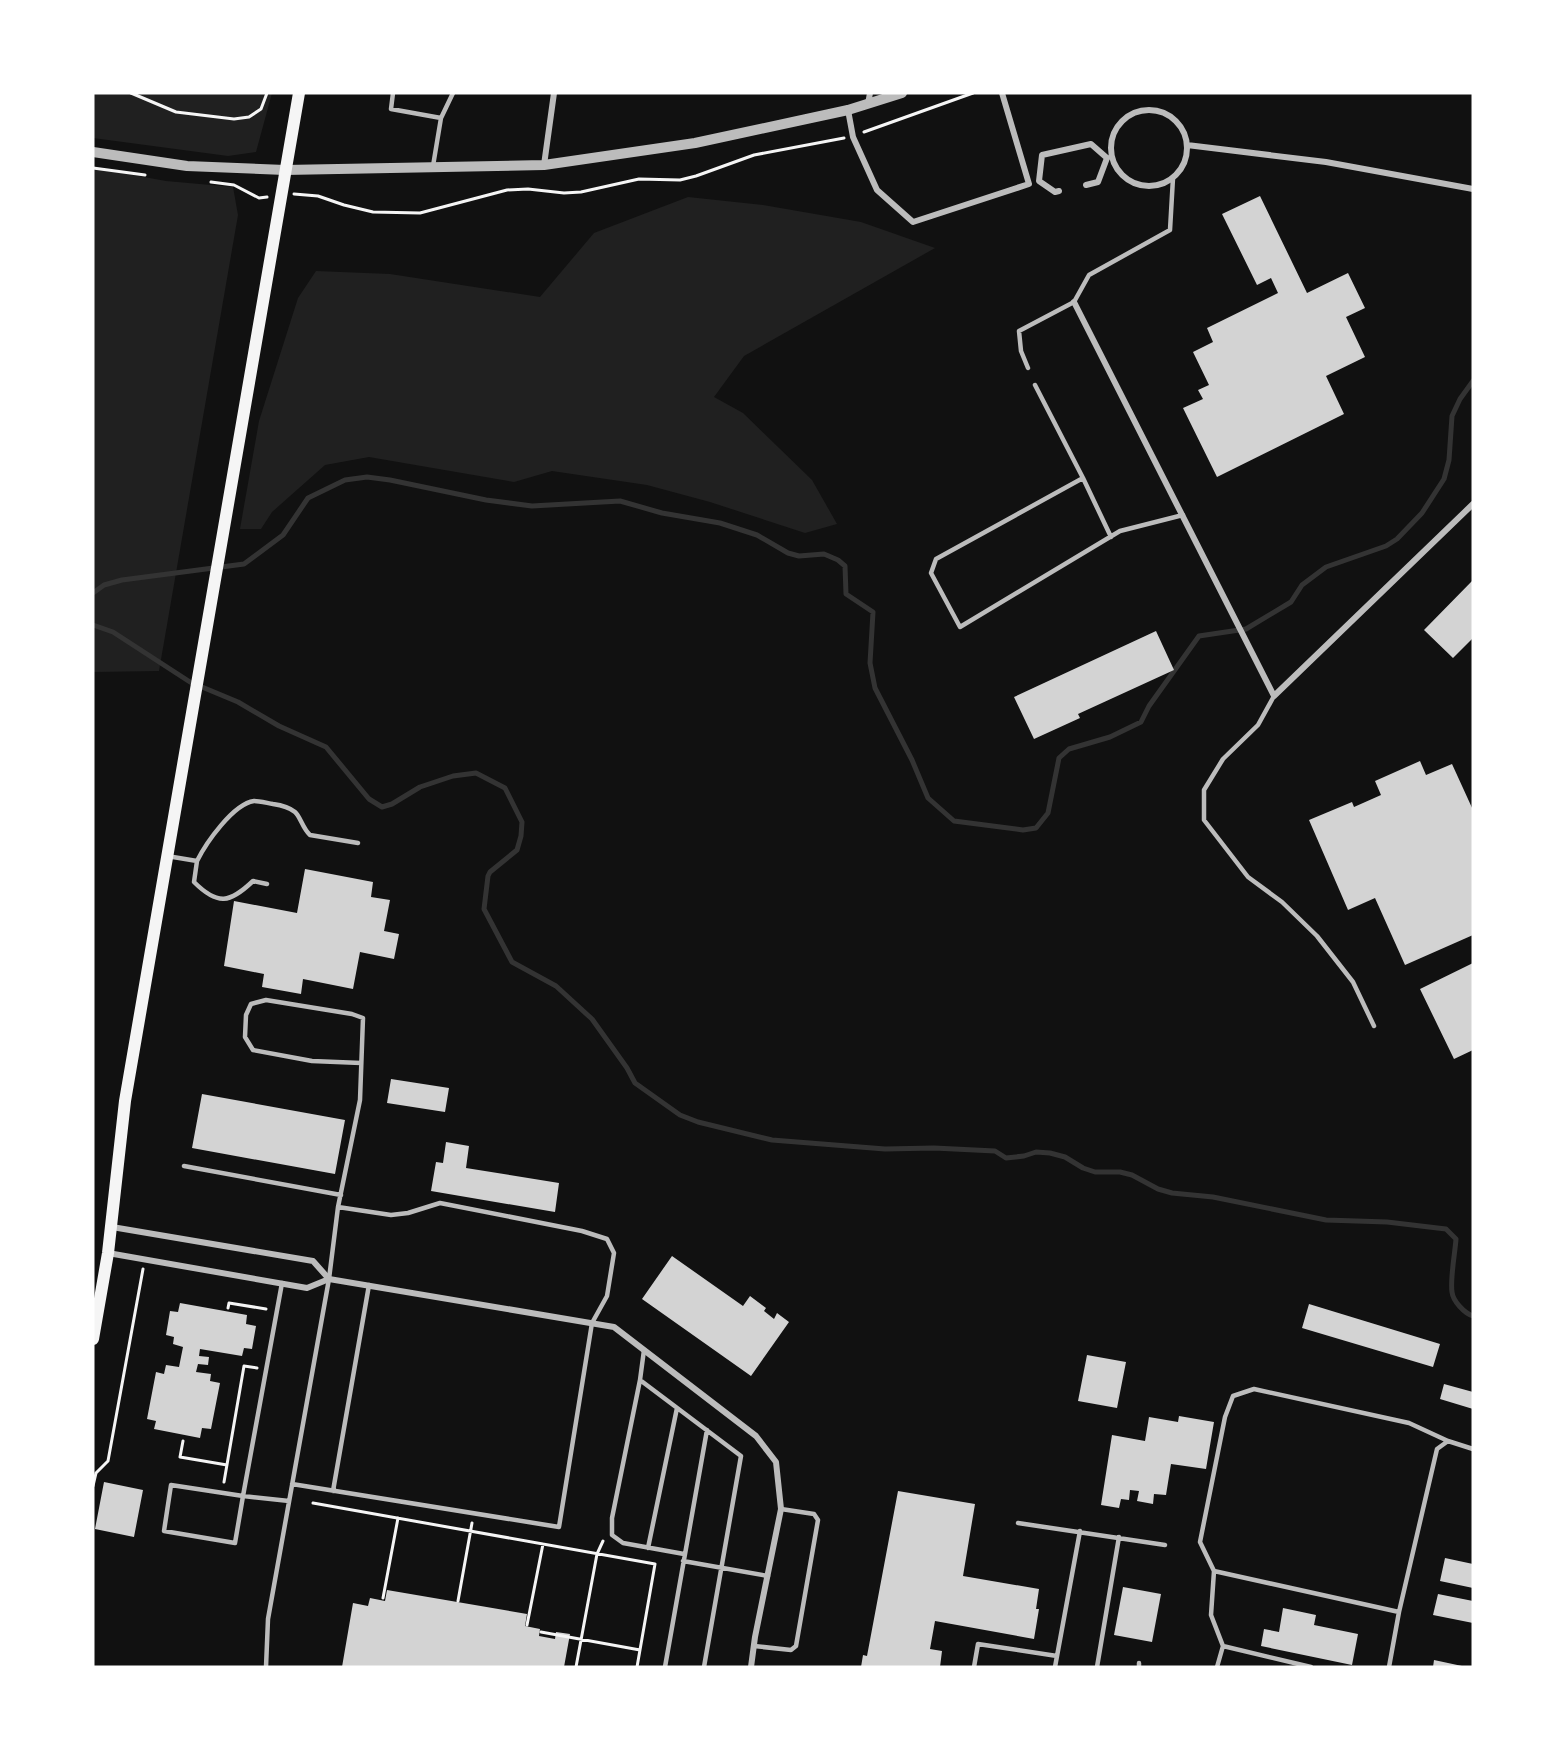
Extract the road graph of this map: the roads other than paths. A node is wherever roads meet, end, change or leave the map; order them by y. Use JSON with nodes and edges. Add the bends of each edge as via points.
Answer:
{"nodes":[{"id":1,"x":299,"y":93,"type":"edge"},
{"id":2,"x":393,"y":93,"type":"edge"},
{"id":3,"x":453,"y":93,"type":"edge"},
{"id":4,"x":554,"y":93,"type":"edge"},
{"id":5,"x":902,"y":93,"type":"edge"},
{"id":6,"x":1002,"y":93,"type":"edge"},
{"id":7,"x":869,"y":98,"type":"edge"},
{"id":8,"x":848,"y":110,"type":"junction"},
{"id":9,"x":441,"y":118,"type":"junction"},
{"id":10,"x":1187,"y":145,"type":"junction"},
{"id":11,"x":93,"y":152,"type":"edge"},
{"id":12,"x":1109,"y":158,"type":"junction"},
{"id":13,"x":544,"y":165,"type":"junction"},
{"id":14,"x":433,"y":168,"type":"junction"},
{"id":15,"x":285,"y":170,"type":"junction"},
{"id":16,"x":1173,"y":178,"type":"junction"},
{"id":17,"x":1039,"y":181,"type":"junction"},
{"id":18,"x":1029,"y":184,"type":"junction"},
{"id":19,"x":1086,"y":185,"type":"dead end"},
{"id":20,"x":1473,"y":189,"type":"edge"},
{"id":21,"x":1059,"y":191,"type":"dead end"},
{"id":22,"x":1074,"y":302,"type":"junction"},
{"id":23,"x":1028,"y":368,"type":"dead end"},
{"id":24,"x":1035,"y":385,"type":"dead end"},
{"id":25,"x":1083,"y":478,"type":"junction"},
{"id":26,"x":1473,"y":504,"type":"edge"},
{"id":27,"x":1183,"y":516,"type":"junction"},
{"id":28,"x":1111,"y":537,"type":"junction"},
{"id":29,"x":1274,"y":696,"type":"junction"},
{"id":30,"x":358,"y":843,"type":"dead end"},
{"id":31,"x":167,"y":856,"type":"junction"},
{"id":32,"x":197,"y":861,"type":"junction"},
{"id":33,"x":267,"y":884,"type":"dead end"},
{"id":34,"x":1374,"y":1026,"type":"dead end"},
{"id":35,"x":361,"y":1064,"type":"junction"},
{"id":36,"x":184,"y":1166,"type":"dead end"},
{"id":37,"x":340,"y":1195,"type":"junction"},
{"id":38,"x":338,"y":1207,"type":"junction"},
{"id":39,"x":112,"y":1227,"type":"junction"},
{"id":40,"x":108,"y":1253,"type":"junction"},
{"id":41,"x":329,"y":1278,"type":"junction"},
{"id":42,"x":282,"y":1283,"type":"junction"},
{"id":43,"x":369,"y":1285,"type":"junction"},
{"id":44,"x":592,"y":1323,"type":"junction"},
{"id":45,"x":93,"y":1339,"type":"edge"},
{"id":46,"x":644,"y":1350,"type":"junction"},
{"id":47,"x":640,"y":1380,"type":"junction"},
{"id":48,"x":677,"y":1408,"type":"junction"},
{"id":49,"x":707,"y":1430,"type":"junction"},
{"id":50,"x":1448,"y":1441,"type":"junction"},
{"id":51,"x":1473,"y":1449,"type":"edge"},
{"id":52,"x":292,"y":1484,"type":"junction"},
{"id":53,"x":333,"y":1491,"type":"junction"},
{"id":54,"x":243,"y":1496,"type":"junction"},
{"id":55,"x":289,"y":1502,"type":"junction"},
{"id":56,"x":781,"y":1509,"type":"junction"},
{"id":57,"x":1018,"y":1523,"type":"dead end"},
{"id":58,"x":1080,"y":1531,"type":"junction"},
{"id":59,"x":1119,"y":1537,"type":"junction"},
{"id":60,"x":1166,"y":1545,"type":"dead end"},
{"id":61,"x":648,"y":1548,"type":"junction"},
{"id":62,"x":684,"y":1554,"type":"junction"},
{"id":63,"x":683,"y":1561,"type":"junction"},
{"id":64,"x":720,"y":1568,"type":"junction"},
{"id":65,"x":1214,"y":1571,"type":"junction"},
{"id":66,"x":768,"y":1576,"type":"junction"},
{"id":67,"x":1400,"y":1612,"type":"junction"},
{"id":68,"x":754,"y":1646,"type":"junction"},
{"id":69,"x":1223,"y":1646,"type":"junction"},
{"id":70,"x":1057,"y":1656,"type":"junction"},
{"id":71,"x":266,"y":1667,"type":"edge"},
{"id":72,"x":665,"y":1667,"type":"edge"},
{"id":73,"x":704,"y":1667,"type":"edge"},
{"id":74,"x":751,"y":1667,"type":"edge"},
{"id":75,"x":974,"y":1667,"type":"edge"},
{"id":76,"x":1055,"y":1667,"type":"edge"},
{"id":77,"x":1098,"y":1667,"type":"edge"},
{"id":78,"x":1217,"y":1667,"type":"edge"},
{"id":79,"x":1311,"y":1667,"type":"edge"},
{"id":80,"x":1389,"y":1667,"type":"edge"}],
"edges":[{"from":1,"to":15,"type":"main road"},
{"from":2,"to":9,"type":"lane","via":[[391,109]]},
{"from":3,"to":9,"type":"lane"},
{"from":4,"to":13,"type":"street"},
{"from":5,"to":7,"type":"street"},
{"from":6,"to":18,"type":"street"},
{"from":7,"to":8,"type":"street"},
{"from":8,"to":13,"type":"street","via":[[695,143]]},
{"from":8,"to":18,"type":"street","via":[[853,136],[877,190],[913,222]]},
{"from":9,"to":14,"type":"lane"},
{"from":10,"to":12,"type":"street","via":[[1185,132],[1177,121],[1161,111],[1142,110],[1120,123],[1113,134]]},
{"from":10,"to":16,"type":"street","via":[[1181,169]]},
{"from":10,"to":20,"type":"street","via":[[1326,162]]},
{"from":11,"to":15,"type":"street","via":[[188,165]]},
{"from":12,"to":16,"type":"street","via":[[1126,179],[1137,184],[1156,185]]},
{"from":12,"to":17,"type":"street","via":[[1091,144],[1042,155]]},
{"from":12,"to":19,"type":"street","via":[[1098,182]]},
{"from":13,"to":14,"type":"street"},
{"from":14,"to":15,"type":"street"},
{"from":15,"to":31,"type":"main road"},
{"from":16,"to":22,"type":"lane","via":[[1170,230],[1089,275]]},
{"from":17,"to":18,"type":"street"},
{"from":17,"to":21,"type":"street"},
{"from":22,"to":23,"type":"lane","via":[[1019,331]]},
{"from":22,"to":27,"type":"street"},
{"from":24,"to":25,"type":"lane"},
{"from":25,"to":28,"type":"lane"},
{"from":25,"to":28,"type":"lane","via":[[936,559],[931,573],[960,627]]},
{"from":26,"to":29,"type":"street"},
{"from":27,"to":28,"type":"lane","via":[[1120,531]]},
{"from":27,"to":29,"type":"street"},
{"from":29,"to":34,"type":"lane","via":[[1258,725],[1223,759],[1204,790],[1204,820],[1248,877],[1282,902],[1317,936],[1353,982]]},
{"from":30,"to":32,"type":"lane","via":[[309,835],[296,812],[254,801],[226,821]]},
{"from":31,"to":32,"type":"lane"},
{"from":31,"to":39,"type":"main road","via":[[125,1101]]},
{"from":32,"to":33,"type":"lane","via":[[194,882],[222,899],[241,893],[253,881]]},
{"from":35,"to":35,"type":"lane","via":[[363,1018],[266,1000],[251,1004],[245,1037],[253,1050]]},
{"from":35,"to":37,"type":"lane","via":[[360,1100]]},
{"from":36,"to":37,"type":"lane"},
{"from":37,"to":38,"type":"lane"},
{"from":38,"to":41,"type":"lane"},
{"from":38,"to":44,"type":"lane","via":[[391,1215],[440,1203],[607,1239],[614,1253],[607,1296]]},
{"from":39,"to":40,"type":"main road"},
{"from":39,"to":41,"type":"street","via":[[313,1261]]},
{"from":40,"to":42,"type":"street"},
{"from":40,"to":45,"type":"main road"},
{"from":41,"to":42,"type":"street","via":[[307,1288]]},
{"from":41,"to":43,"type":"street"},
{"from":41,"to":52,"type":"lane"},
{"from":42,"to":54,"type":"lane"},
{"from":43,"to":44,"type":"street"},
{"from":43,"to":53,"type":"lane"},
{"from":44,"to":46,"type":"street","via":[[614,1327]]},
{"from":44,"to":53,"type":"lane","via":[[559,1527]]},
{"from":46,"to":47,"type":"lane"},
{"from":46,"to":56,"type":"street","via":[[756,1436],[776,1462]]},
{"from":47,"to":48,"type":"lane"},
{"from":47,"to":61,"type":"lane","via":[[612,1533],[624,1543]]},
{"from":48,"to":49,"type":"lane"},
{"from":48,"to":61,"type":"lane"},
{"from":49,"to":62,"type":"lane"},
{"from":49,"to":64,"type":"lane","via":[[741,1456]]},
{"from":50,"to":51,"type":"lane"},
{"from":50,"to":65,"type":"lane","via":[[1409,1423],[1254,1389],[1233,1396],[1225,1417],[1200,1542]]},
{"from":50,"to":67,"type":"lane","via":[[1437,1449]]},
{"from":52,"to":53,"type":"lane"},
{"from":52,"to":55,"type":"lane"},
{"from":54,"to":54,"type":"lane","via":[[235,1543],[164,1531],[171,1485]]},
{"from":54,"to":55,"type":"lane"},
{"from":55,"to":71,"type":"lane","via":[[268,1619]]},
{"from":56,"to":66,"type":"street"},
{"from":56,"to":68,"type":"lane","via":[[814,1515],[818,1520],[796,1646],[791,1650]]},
{"from":57,"to":58,"type":"lane"},
{"from":58,"to":59,"type":"lane"},
{"from":58,"to":70,"type":"lane"},
{"from":59,"to":60,"type":"lane"},
{"from":59,"to":77,"type":"lane"},
{"from":61,"to":62,"type":"lane"},
{"from":62,"to":63,"type":"lane"},
{"from":63,"to":64,"type":"lane"},
{"from":63,"to":72,"type":"lane"},
{"from":64,"to":66,"type":"lane"},
{"from":64,"to":73,"type":"lane"},
{"from":65,"to":67,"type":"lane"},
{"from":65,"to":69,"type":"lane","via":[[1211,1615]]},
{"from":66,"to":68,"type":"street"},
{"from":67,"to":80,"type":"lane"},
{"from":68,"to":74,"type":"street"},
{"from":69,"to":78,"type":"lane"},
{"from":69,"to":79,"type":"lane"},
{"from":70,"to":75,"type":"lane","via":[[978,1644]]},
{"from":70,"to":76,"type":"lane"}]}
